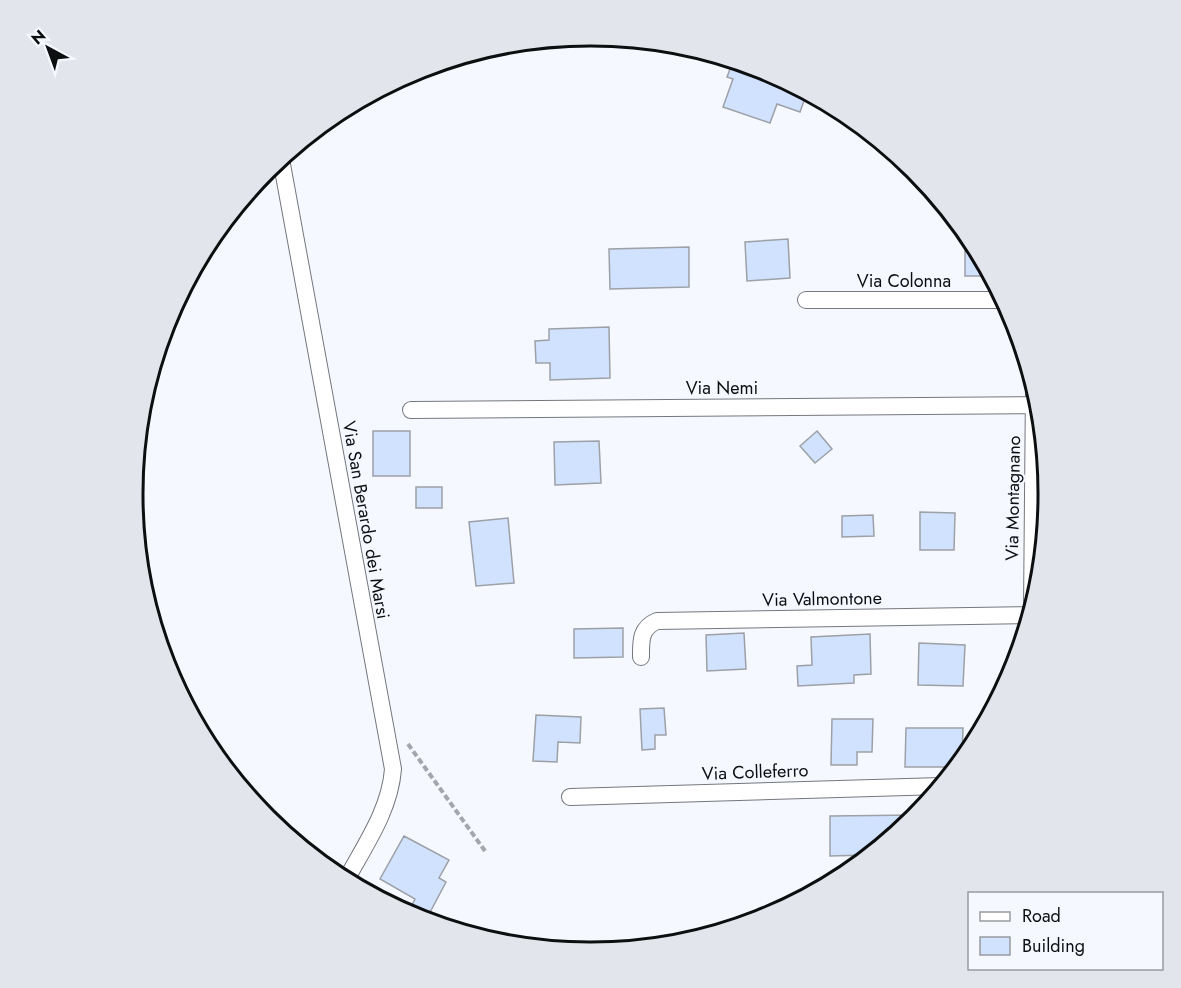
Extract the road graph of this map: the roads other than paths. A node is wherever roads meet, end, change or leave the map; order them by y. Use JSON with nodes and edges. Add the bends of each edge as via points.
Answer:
{"nodes":[{"id":1,"x":283,"y":170,"type":"edge"},
{"id":2,"x":806,"y":300,"type":"dead end"},
{"id":3,"x":994,"y":300,"type":"edge"},
{"id":4,"x":1029,"y":405,"type":"edge"},
{"id":5,"x":411,"y":410,"type":"dead end"},
{"id":6,"x":1034,"y":434,"type":"edge"},
{"id":7,"x":1032,"y":561,"type":"edge"},
{"id":8,"x":1021,"y":615,"type":"edge"},
{"id":9,"x":641,"y":657,"type":"dead end"},
{"id":10,"x":929,"y":786,"type":"edge"},
{"id":11,"x":570,"y":797,"type":"dead end"},
{"id":12,"x":351,"y":872,"type":"edge"}],
"edges":[{"from":1,"to":12,"type":"street","name":"Via San Berardo dei Marsi","via":[[393,769],[391,789],[381,816]]},
{"from":2,"to":3,"type":"street","name":"Via Colonna"},
{"from":4,"to":5,"type":"street","name":"Via Nemi"},
{"from":6,"to":7,"type":"street","name":"Via Montagnano"},
{"from":8,"to":9,"type":"street","name":"Via Valmontone","via":[[657,621],[647,626],[642,635]]},
{"from":10,"to":11,"type":"street","name":"Via Colleferro"}]}
